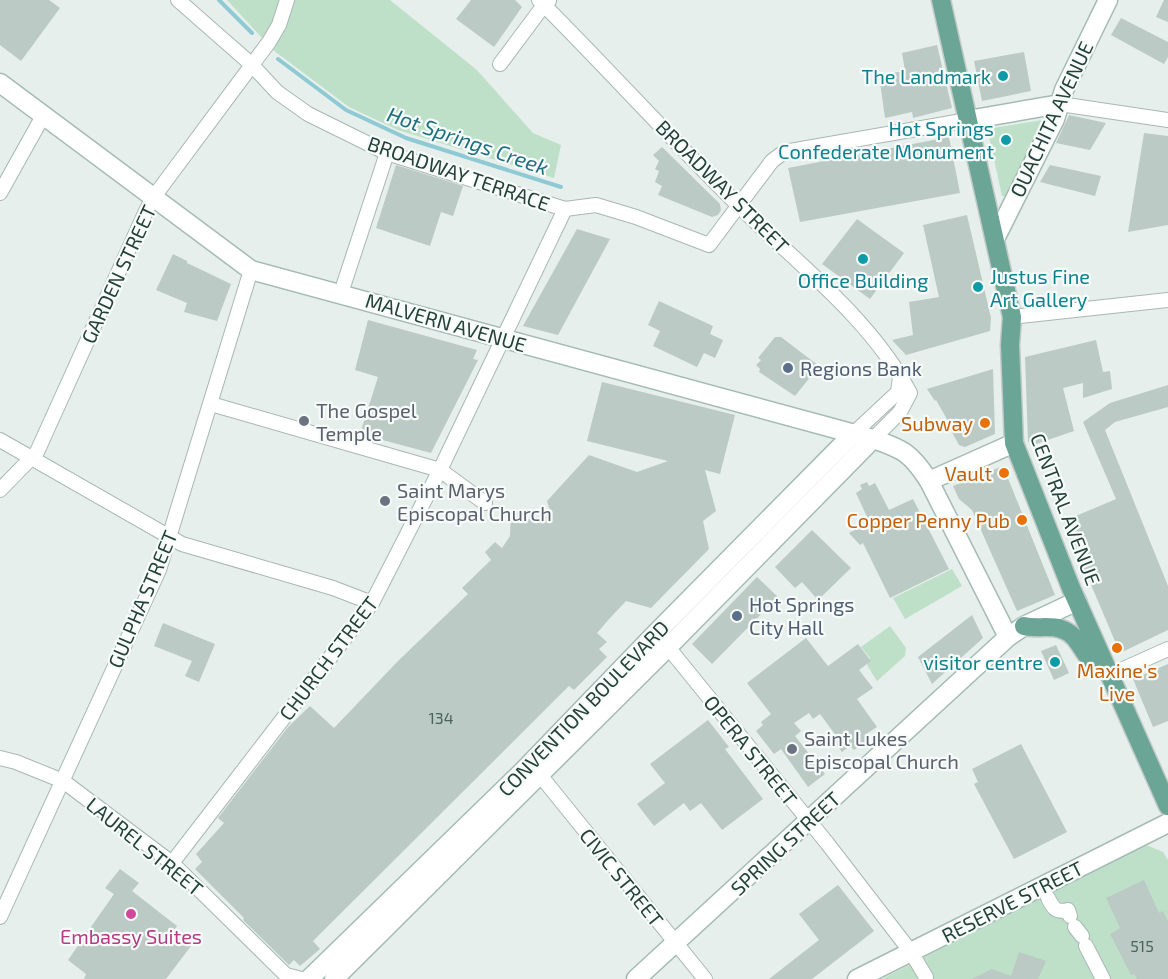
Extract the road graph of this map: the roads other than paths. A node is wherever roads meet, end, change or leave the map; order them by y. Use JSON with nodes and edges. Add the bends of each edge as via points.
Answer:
{"nodes":[{"id":1,"x":178,"y":0,"type":"edge"},
{"id":2,"x":287,"y":0,"type":"edge"},
{"id":3,"x":941,"y":0,"type":"edge"},
{"id":4,"x":1108,"y":0,"type":"edge"},
{"id":5,"x":545,"y":2,"type":"edge"},
{"id":6,"x":251,"y":64,"type":"junction"},
{"id":7,"x":500,"y":64,"type":"dead end"},
{"id":8,"x":0,"y":83,"type":"edge"},
{"id":9,"x":1060,"y":104,"type":"junction"},
{"id":10,"x":43,"y":116,"type":"junction"},
{"id":11,"x":968,"y":120,"type":"junction"},
{"id":12,"x":1168,"y":120,"type":"edge"},
{"id":13,"x":387,"y":153,"type":"junction"},
{"id":14,"x":0,"y":193,"type":"edge"},
{"id":15,"x":153,"y":198,"type":"junction"},
{"id":16,"x":739,"y":206,"type":"junction"},
{"id":17,"x":565,"y":209,"type":"junction"},
{"id":18,"x":994,"y":239,"type":"junction"},
{"id":19,"x":251,"y":270,"type":"junction"},
{"id":20,"x":341,"y":293,"type":"junction"},
{"id":21,"x":1168,"y":300,"type":"edge"},
{"id":22,"x":1012,"y":316,"type":"junction"},
{"id":23,"x":503,"y":338,"type":"junction"},
{"id":24,"x":900,"y":377,"type":"junction"},
{"id":25,"x":211,"y":404,"type":"junction"},
{"id":26,"x":853,"y":434,"type":"junction"},
{"id":27,"x":873,"y":439,"type":"junction"},
{"id":28,"x":0,"y":440,"type":"edge"},
{"id":29,"x":1014,"y":443,"type":"junction"},
{"id":30,"x":31,"y":459,"type":"junction"},
{"id":31,"x":440,"y":470,"type":"junction"},
{"id":32,"x":929,"y":480,"type":"junction"},
{"id":33,"x":0,"y":490,"type":"edge"},
{"id":34,"x":485,"y":503,"type":"dead end"},
{"id":35,"x":170,"y":538,"type":"junction"},
{"id":36,"x":1077,"y":602,"type":"junction"},
{"id":37,"x":372,"y":603,"type":"junction"},
{"id":38,"x":1024,"y":626,"type":"junction"},
{"id":39,"x":1008,"y":637,"type":"junction"},
{"id":40,"x":662,"y":640,"type":"junction"},
{"id":41,"x":1168,"y":650,"type":"edge"},
{"id":42,"x":1109,"y":673,"type":"junction"},
{"id":43,"x":0,"y":759,"type":"edge"},
{"id":44,"x":540,"y":775,"type":"junction"},
{"id":45,"x":63,"y":781,"type":"junction"},
{"id":46,"x":1168,"y":806,"type":"edge"},
{"id":47,"x":808,"y":821,"type":"junction"},
{"id":48,"x":1168,"y":823,"type":"edge"},
{"id":49,"x":172,"y":863,"type":"junction"},
{"id":50,"x":1048,"y":898,"type":"dead end"},
{"id":51,"x":0,"y":917,"type":"edge"},
{"id":52,"x":675,"y":943,"type":"junction"},
{"id":53,"x":912,"y":952,"type":"junction"},
{"id":54,"x":926,"y":977,"type":"dead end"},
{"id":55,"x":302,"y":979,"type":"edge"},
{"id":56,"x":309,"y":979,"type":"edge"},
{"id":57,"x":334,"y":979,"type":"edge"},
{"id":58,"x":636,"y":979,"type":"edge"},
{"id":59,"x":705,"y":979,"type":"edge"},
{"id":60,"x":857,"y":979,"type":"edge"},
{"id":61,"x":1103,"y":979,"type":"edge"}],
"edges":[{"from":1,"to":6,"type":"street","name":"BROADWAY TERRACE"},
{"from":2,"to":6,"type":"street","name":"GARDEN STREET","via":[[279,25]]},
{"from":3,"to":11,"type":"main road","name":"CENTRAL AVENUE"},
{"from":4,"to":9,"type":"street","name":"OUACHITA AVENUE"},
{"from":5,"to":7,"type":"street"},
{"from":5,"to":16,"type":"street","name":"BROADWAY STREET"},
{"from":6,"to":13,"type":"street","name":"BROADWAY TERRACE","via":[[277,92],[308,114]]},
{"from":6,"to":15,"type":"street","name":"GARDEN STREET"},
{"from":8,"to":10,"type":"street","name":"MALVERN AVENUE"},
{"from":9,"to":11,"type":"street"},
{"from":9,"to":12,"type":"street"},
{"from":9,"to":18,"type":"street","name":"OUACHITA AVENUE"},
{"from":10,"to":14,"type":"street"},
{"from":10,"to":15,"type":"street","name":"MALVERN AVENUE"},
{"from":11,"to":16,"type":"street","via":[[784,152],[772,161]]},
{"from":11,"to":18,"type":"main road","name":"CENTRAL AVENUE"},
{"from":13,"to":17,"type":"street","name":"BROADWAY TERRACE"},
{"from":13,"to":20,"type":"street"},
{"from":15,"to":19,"type":"street","name":"MALVERN AVENUE"},
{"from":15,"to":30,"type":"street","name":"GARDEN STREET"},
{"from":16,"to":17,"type":"street","name":"BROADWAY TERRACE","via":[[709,245],[596,205]]},
{"from":16,"to":24,"type":"street","name":"BROADWAY STREET","via":[[874,337]]},
{"from":17,"to":23,"type":"street","name":"CHURCH STREET"},
{"from":18,"to":22,"type":"main road","name":"CENTRAL AVENUE"},
{"from":19,"to":20,"type":"street","name":"MALVERN AVENUE"},
{"from":19,"to":25,"type":"street","name":"GULPHA STREET"},
{"from":20,"to":23,"type":"street","name":"MALVERN AVENUE"},
{"from":21,"to":22,"type":"street"},
{"from":22,"to":29,"type":"main road","name":"CENTRAL AVENUE"},
{"from":23,"to":26,"type":"street","name":"MALVERN AVENUE"},
{"from":23,"to":31,"type":"street","name":"CHURCH STREET"},
{"from":24,"to":26,"type":"street","via":[[897,392]]},
{"from":24,"to":27,"type":"street","name":"BROADWAY STREET","via":[[910,393],[900,412]]},
{"from":25,"to":31,"type":"street"},
{"from":25,"to":35,"type":"street","name":"GULPHA STREET"},
{"from":26,"to":27,"type":"street","name":"MALVERN AVENUE"},
{"from":26,"to":40,"type":"street","name":"CONVENTION BOULEVARD"},
{"from":27,"to":32,"type":"street","name":"MALVERN AVENUE","via":[[901,449],[918,463]]},
{"from":27,"to":40,"type":"street","name":"CONVENTION BOULEVARD"},
{"from":28,"to":30,"type":"street"},
{"from":29,"to":32,"type":"street"},
{"from":29,"to":36,"type":"main road","name":"CENTRAL AVENUE"},
{"from":30,"to":33,"type":"street","name":"GARDEN STREET"},
{"from":30,"to":35,"type":"street"},
{"from":31,"to":34,"type":"street"},
{"from":31,"to":37,"type":"street","name":"CHURCH STREET"},
{"from":32,"to":39,"type":"street","name":"MALVERN AVENUE"},
{"from":35,"to":37,"type":"street"},
{"from":35,"to":45,"type":"street","name":"GULPHA STREET"},
{"from":36,"to":38,"type":"street","name":"SPRING STREET"},
{"from":36,"to":42,"type":"main road","name":"CENTRAL AVENUE"},
{"from":37,"to":49,"type":"street","name":"CHURCH STREET"},
{"from":38,"to":39,"type":"street","name":"SPRING STREET"},
{"from":38,"to":42,"type":"main road","via":[[1067,632],[1092,661]]},
{"from":39,"to":47,"type":"street","name":"SPRING STREET"},
{"from":40,"to":44,"type":"street","name":"CONVENTION BOULEVARD"},
{"from":40,"to":47,"type":"street","name":"OPERA STREET"},
{"from":40,"to":56,"type":"street","name":"CONVENTION BOULEVARD"},
{"from":41,"to":42,"type":"street"},
{"from":42,"to":46,"type":"main road","name":"CENTRAL AVENUE"},
{"from":43,"to":45,"type":"street","name":"LAUREL STREET"},
{"from":44,"to":52,"type":"street","name":"CIVIC STREET"},
{"from":44,"to":57,"type":"street","name":"CONVENTION BOULEVARD"},
{"from":45,"to":49,"type":"street","name":"LAUREL STREET"},
{"from":45,"to":51,"type":"street","name":"GULPHA STREET"},
{"from":47,"to":52,"type":"street","name":"SPRING STREET"},
{"from":47,"to":53,"type":"street","name":"OPERA STREET"},
{"from":48,"to":53,"type":"street","name":"RESERVE STREET"},
{"from":49,"to":55,"type":"street","name":"LAUREL STREET","via":[[286,975]]},
{"from":50,"to":61,"type":"street","via":[[1055,910],[1076,924]]},
{"from":52,"to":58,"type":"street","name":"SPRING STREET"},
{"from":52,"to":59,"type":"street","name":"CIVIC STREET"},
{"from":53,"to":54,"type":"street","name":"OPERA STREET"},
{"from":53,"to":60,"type":"street","name":"RESERVE STREET"}]}
